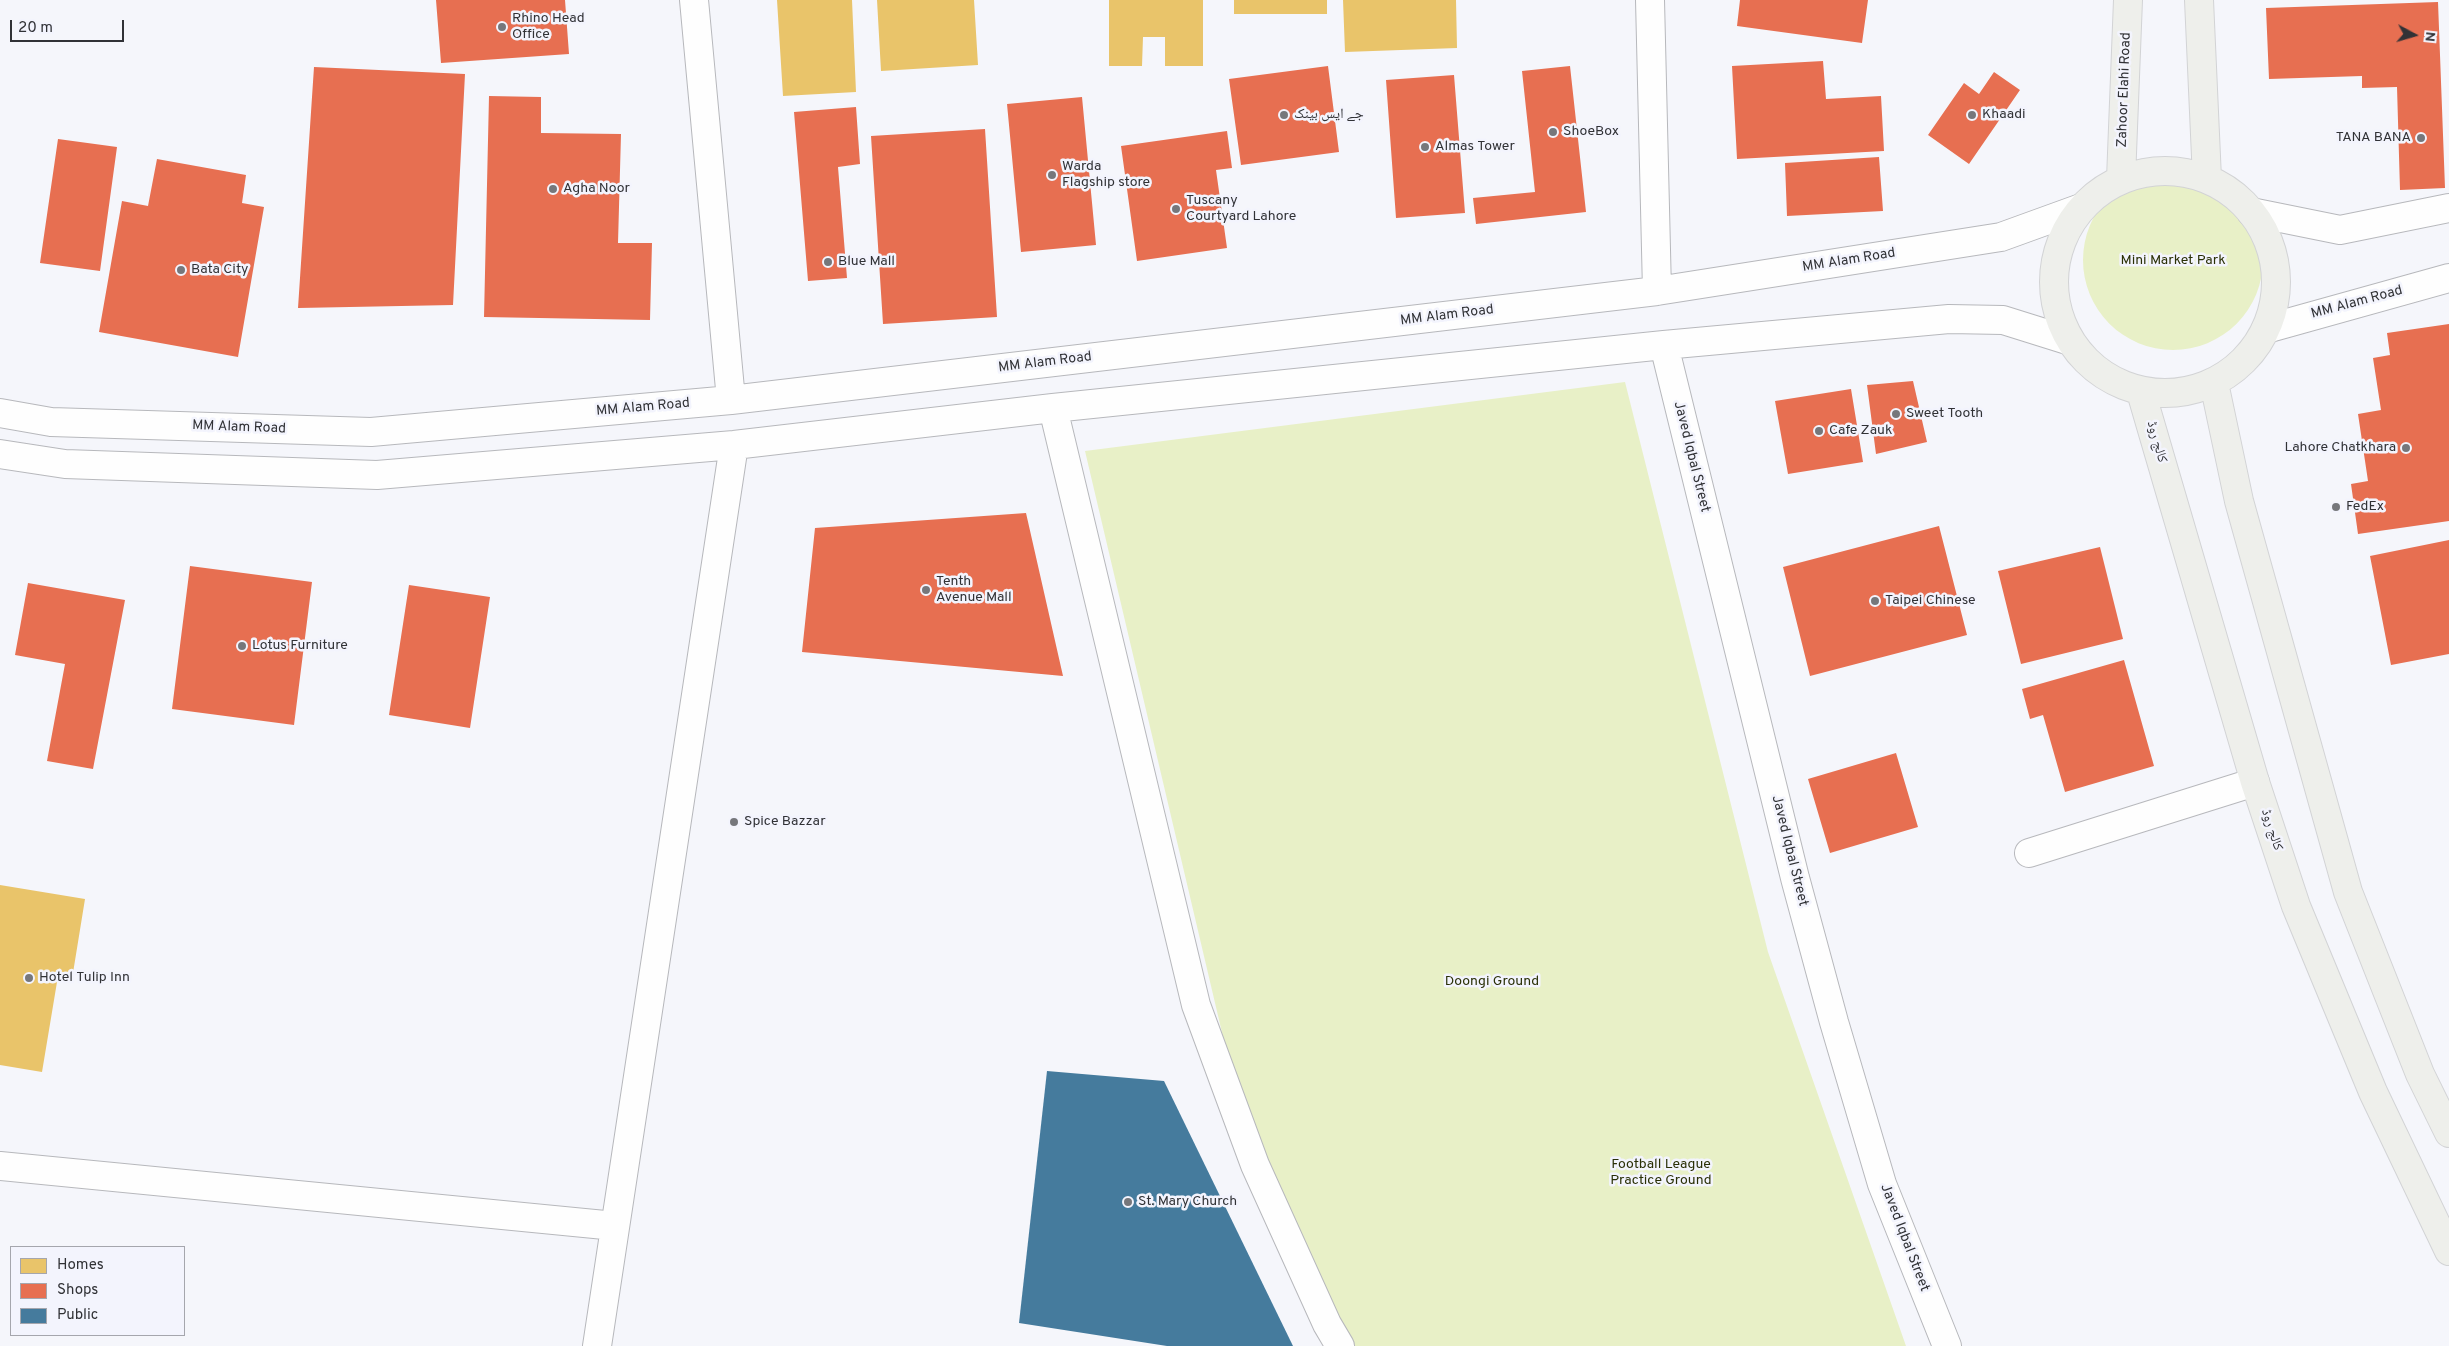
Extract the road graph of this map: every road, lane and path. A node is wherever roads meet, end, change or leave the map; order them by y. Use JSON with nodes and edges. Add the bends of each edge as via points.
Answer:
{"nodes":[{"id":1,"x":694,"y":0,"type":"edge"},
{"id":2,"x":1650,"y":0,"type":"edge"},
{"id":3,"x":2128,"y":0,"type":"edge"},
{"id":4,"x":2199,"y":0,"type":"edge"},
{"id":5,"x":2121,"y":179,"type":"junction"},
{"id":6,"x":2207,"y":179,"type":"junction"},
{"id":7,"x":2081,"y":208,"type":"junction"},
{"id":8,"x":2449,"y":208,"type":"edge"},
{"id":9,"x":2251,"y":212,"type":"junction"},
{"id":10,"x":2449,"y":278,"type":"edge"},
{"id":11,"x":1657,"y":291,"type":"junction"},
{"id":12,"x":2266,"y":329,"type":"junction"},
{"id":13,"x":2070,"y":341,"type":"junction"},
{"id":14,"x":1664,"y":345,"type":"junction"},
{"id":15,"x":2214,"y":383,"type":"junction"},
{"id":16,"x":2141,"y":392,"type":"junction"},
{"id":17,"x":731,"y":400,"type":"junction"},
{"id":18,"x":1053,"y":408,"type":"junction"},
{"id":19,"x":0,"y":413,"type":"edge"},
{"id":20,"x":734,"y":445,"type":"junction"},
{"id":21,"x":0,"y":454,"type":"edge"},
{"id":22,"x":2255,"y":782,"type":"junction"},
{"id":23,"x":2029,"y":853,"type":"dead end"},
{"id":24,"x":2449,"y":1133,"type":"edge"},
{"id":25,"x":0,"y":1166,"type":"edge"},
{"id":26,"x":615,"y":1226,"type":"junction"},
{"id":27,"x":2449,"y":1251,"type":"edge"},
{"id":28,"x":597,"y":1346,"type":"edge"},
{"id":29,"x":1340,"y":1346,"type":"edge"},
{"id":30,"x":1947,"y":1346,"type":"edge"}],
"edges":[{"from":1,"to":17,"type":"street"},
{"from":2,"to":11,"type":"street"},
{"from":3,"to":5,"type":"main road","name":"Zahoor Elahi Road"},
{"from":4,"to":6,"type":"main road"},
{"from":5,"to":6,"type":"main road","via":[[2169,171]]},
{"from":5,"to":7,"type":"main road","via":[[2100,191]]},
{"from":6,"to":9,"type":"main road","via":[[2231,192]]},
{"from":7,"to":11,"type":"street","name":"MM Alam Road","via":[[2001,237]]},
{"from":7,"to":13,"type":"main road","via":[[2062,238],[2054,272],[2056,308]]},
{"from":8,"to":9,"type":"street","via":[[2340,230]]},
{"from":9,"to":12,"type":"main road","via":[[2266,238],[2275,268],[2275,299]]},
{"from":10,"to":12,"type":"street","name":"MM Alam Road"},
{"from":11,"to":17,"type":"street","name":"MM Alam Road"},
{"from":12,"to":15,"type":"main road","via":[[2236,369]]},
{"from":13,"to":14,"type":"street","via":[[2003,320],[1949,319]]},
{"from":13,"to":16,"type":"main road","via":[[2099,373]]},
{"from":14,"to":18,"type":"street"},
{"from":14,"to":30,"type":"street","name":"Javed Iqbal Street","via":[[1795,878],[1834,1022],[1882,1184]]},
{"from":15,"to":16,"type":"main road","via":[[2191,391]]},
{"from":15,"to":24,"type":"main road","via":[[2239,501],[2348,892],[2420,1074]]},
{"from":16,"to":22,"type":"main road","name":"کالج روڈ"},
{"from":17,"to":19,"type":"street","name":"MM Alam Road","via":[[371,432],[51,422]]},
{"from":18,"to":20,"type":"street"},
{"from":18,"to":29,"type":"street","via":[[1196,1005],[1255,1165]]},
{"from":20,"to":21,"type":"street","via":[[377,476],[65,464]]},
{"from":20,"to":26,"type":"street"},
{"from":22,"to":23,"type":"street"},
{"from":22,"to":27,"type":"main road","name":"کالج روڈ","via":[[2296,906],[2373,1092]]},
{"from":25,"to":26,"type":"street"},
{"from":26,"to":28,"type":"street"}]}
